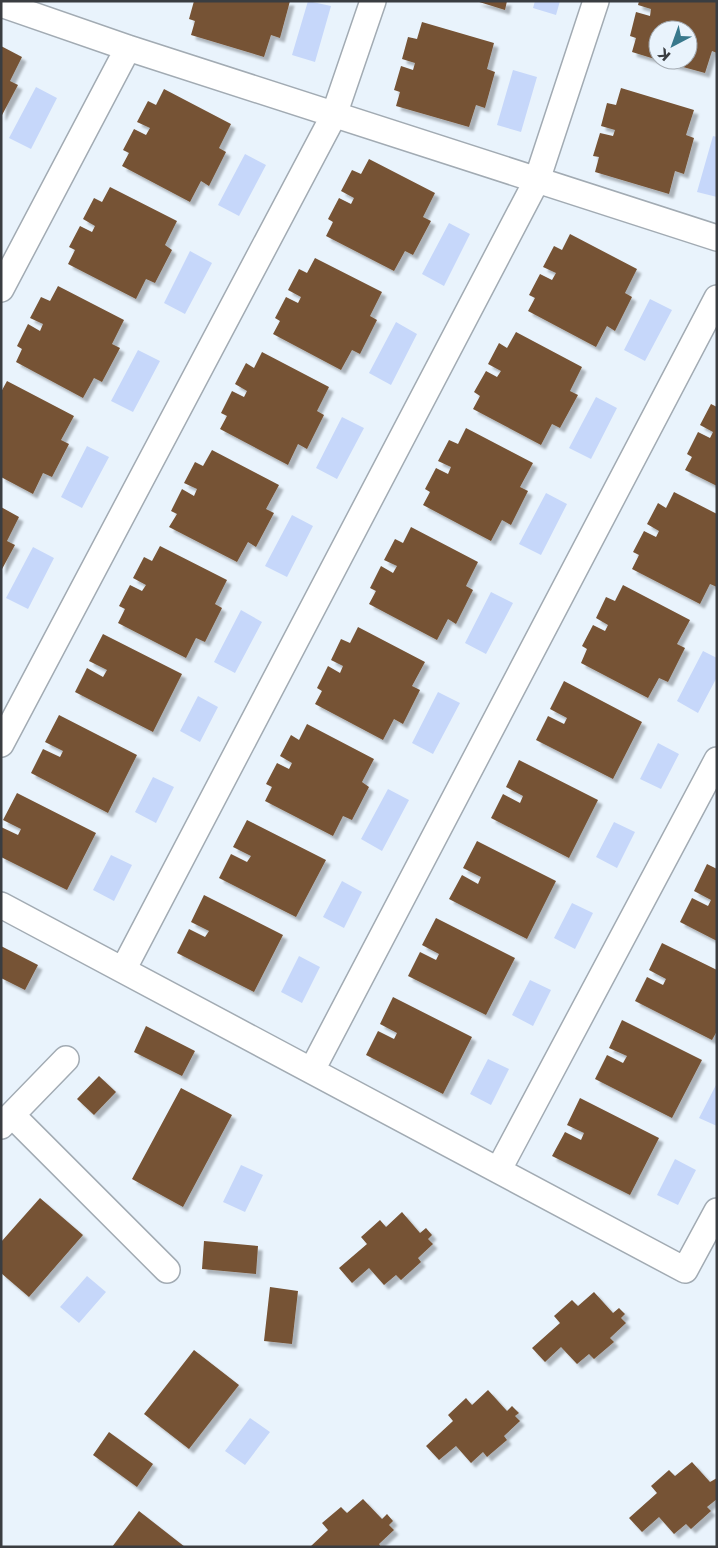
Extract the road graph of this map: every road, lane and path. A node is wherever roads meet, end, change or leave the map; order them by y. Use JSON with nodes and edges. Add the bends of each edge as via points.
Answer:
{"nodes":[{"id":1,"x":373,"y":1,"type":"edge"},
{"id":2,"x":596,"y":1,"type":"edge"},
{"id":3,"x":1,"y":4,"type":"edge"},
{"id":4,"x":128,"y":48,"type":"junction"},
{"id":5,"x":334,"y":114,"type":"junction"},
{"id":6,"x":537,"y":180,"type":"junction"},
{"id":7,"x":717,"y":238,"type":"edge"},
{"id":8,"x":1,"y":289,"type":"edge"},
{"id":9,"x":717,"y":298,"type":"edge"},
{"id":10,"x":1,"y":744,"type":"edge"},
{"id":11,"x":717,"y":760,"type":"edge"},
{"id":12,"x":1,"y":905,"type":"edge"},
{"id":13,"x":124,"y":970,"type":"junction"},
{"id":14,"x":66,"y":1059,"type":"dead end"},
{"id":15,"x":312,"y":1070,"type":"junction"},
{"id":16,"x":6,"y":1120,"type":"edge"},
{"id":17,"x":499,"y":1169,"type":"junction"},
{"id":18,"x":717,"y":1210,"type":"edge"},
{"id":19,"x":167,"y":1270,"type":"dead end"}],
"edges":[{"from":1,"to":5,"type":"street"},
{"from":2,"to":6,"type":"street"},
{"from":3,"to":4,"type":"street"},
{"from":4,"to":5,"type":"street"},
{"from":4,"to":8,"type":"street"},
{"from":5,"to":6,"type":"street"},
{"from":5,"to":10,"type":"street"},
{"from":6,"to":7,"type":"street"},
{"from":6,"to":13,"type":"street"},
{"from":9,"to":15,"type":"street"},
{"from":11,"to":17,"type":"street"},
{"from":12,"to":13,"type":"street"},
{"from":13,"to":15,"type":"street"},
{"from":14,"to":16,"type":"street"},
{"from":15,"to":17,"type":"street"},
{"from":16,"to":19,"type":"street"},
{"from":17,"to":18,"type":"street","via":[[686,1270]]}]}
